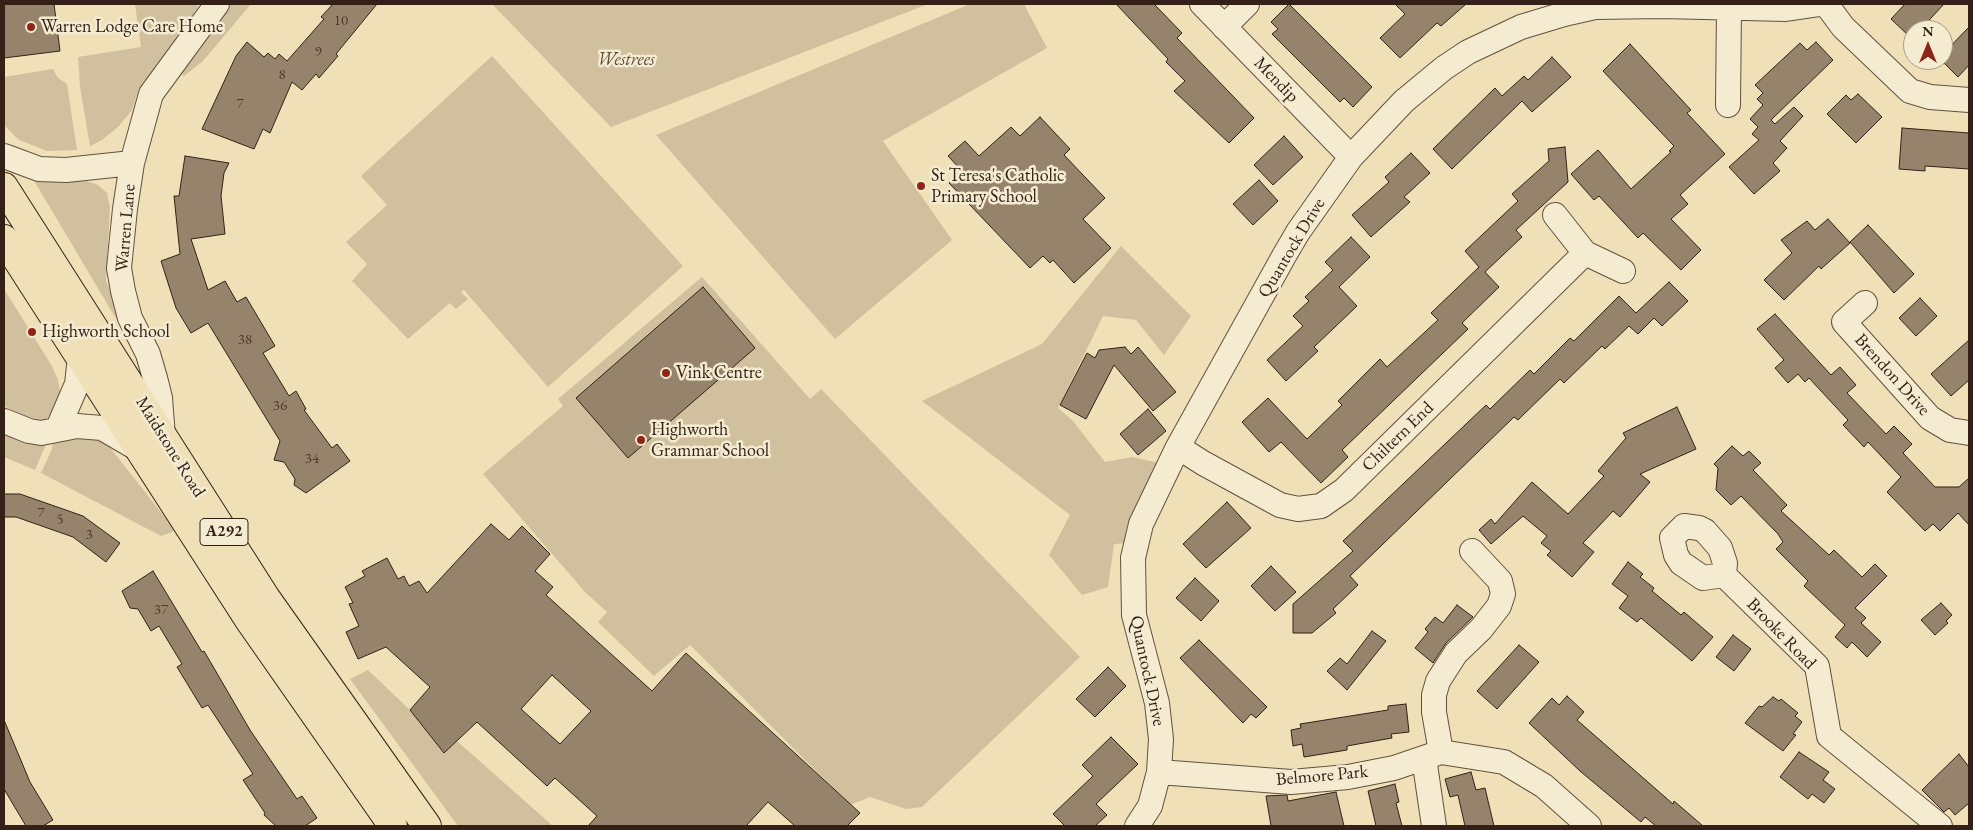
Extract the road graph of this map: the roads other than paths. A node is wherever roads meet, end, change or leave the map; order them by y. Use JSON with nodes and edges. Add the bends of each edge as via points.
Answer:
{"nodes":[{"id":1,"x":217,"y":4,"type":"edge"},
{"id":2,"x":1202,"y":4,"type":"edge"},
{"id":3,"x":1247,"y":4,"type":"edge"},
{"id":4,"x":1820,"y":4,"type":"edge"},
{"id":5,"x":1826,"y":4,"type":"edge"},
{"id":6,"x":1662,"y":5,"type":"edge"},
{"id":7,"x":1729,"y":8,"type":"junction"},
{"id":8,"x":1224,"y":27,"type":"junction"},
{"id":9,"x":1969,"y":100,"type":"edge"},
{"id":10,"x":1728,"y":104,"type":"dead end"},
{"id":11,"x":4,"y":156,"type":"edge"},
{"id":12,"x":1351,"y":157,"type":"junction"},
{"id":13,"x":132,"y":163,"type":"junction"},
{"id":14,"x":4,"y":187,"type":"edge"},
{"id":15,"x":1555,"y":215,"type":"dead end"},
{"id":16,"x":4,"y":239,"type":"edge"},
{"id":17,"x":1585,"y":253,"type":"junction"},
{"id":18,"x":1623,"y":271,"type":"dead end"},
{"id":19,"x":1865,"y":303,"type":"dead end"},
{"id":20,"x":80,"y":357,"type":"junction"},
{"id":21,"x":4,"y":421,"type":"edge"},
{"id":22,"x":58,"y":428,"type":"junction"},
{"id":23,"x":1969,"y":433,"type":"edge"},
{"id":24,"x":164,"y":437,"type":"junction"},
{"id":25,"x":1178,"y":447,"type":"junction"},
{"id":26,"x":138,"y":449,"type":"junction"},
{"id":27,"x":1472,"y":551,"type":"dead end"},
{"id":28,"x":1724,"y":575,"type":"dead end"},
{"id":29,"x":1432,"y":755,"type":"junction"},
{"id":30,"x":1159,"y":772,"type":"junction"},
{"id":31,"x":393,"y":826,"type":"edge"},
{"id":32,"x":427,"y":826,"type":"edge"},
{"id":33,"x":1137,"y":826,"type":"edge"},
{"id":34,"x":1434,"y":826,"type":"edge"},
{"id":35,"x":1589,"y":826,"type":"edge"},
{"id":36,"x":1940,"y":826,"type":"edge"}],
"edges":[{"from":1,"to":13,"type":"street","name":"Warren Lane","via":[[151,94]]},
{"from":2,"to":8,"type":"street","name":"Mendip"},
{"from":3,"to":8,"type":"street"},
{"from":4,"to":7,"type":"street","name":"Quantock Drive","via":[[1786,10]]},
{"from":5,"to":9,"type":"street","via":[[1843,26],[1910,91],[1930,97]]},
{"from":6,"to":7,"type":"street","name":"Quantock Drive"},
{"from":6,"to":12,"type":"street","name":"Quantock Drive","via":[[1595,7],[1506,33],[1444,68],[1404,101]]},
{"from":7,"to":10,"type":"street"},
{"from":8,"to":12,"type":"street","name":"Mendip"},
{"from":11,"to":13,"type":"street","name":"Warren Lane","via":[[39,170]]},
{"from":12,"to":25,"type":"street","name":"Quantock Drive","via":[[1298,232]]},
{"from":13,"to":24,"type":"street","name":"Warren Lane","via":[[119,268],[130,318],[148,354],[160,398]]},
{"from":14,"to":24,"type":"main road","name":"Maidstone Road","number":"A292"},
{"from":15,"to":17,"type":"street"},
{"from":16,"to":20,"type":"main road","name":"Maidstone Road","number":"A292"},
{"from":17,"to":18,"type":"street"},
{"from":17,"to":25,"type":"street","name":"Chiltern End","via":[[1344,490],[1321,506],[1298,509],[1280,505]]},
{"from":19,"to":23,"type":"street","name":"Brendon Drive","via":[[1844,322],[1930,418],[1950,430]]},
{"from":20,"to":22,"type":"street","via":[[77,384]]},
{"from":20,"to":26,"type":"main road","name":"Maidstone Road","number":"A292"},
{"from":21,"to":22,"type":"street","via":[[40,433]]},
{"from":22,"to":26,"type":"street","via":[[102,428]]},
{"from":24,"to":32,"type":"main road","name":"Maidstone Road","number":"A292","via":[[266,598]]},
{"from":25,"to":30,"type":"street","name":"Quantock Drive","via":[[1141,524],[1133,558],[1134,616],[1161,721]]},
{"from":26,"to":31,"type":"main road","name":"Maidstone Road","number":"A292","via":[[249,620]]},
{"from":27,"to":29,"type":"street","via":[[1500,581],[1503,594],[1499,606],[1456,653],[1438,682],[1434,695]]},
{"from":28,"to":36,"type":"street","name":"Brooke Road","via":[[1817,666],[1829,736]]},
{"from":29,"to":30,"type":"street","name":"Belmore Park","via":[[1394,768],[1348,777],[1291,782]]},
{"from":29,"to":34,"type":"street"},
{"from":29,"to":35,"type":"street","name":"Belmore Park","via":[[1504,762],[1544,786]]},
{"from":30,"to":33,"type":"street","name":"Quantock Drive","via":[[1150,806]]}]}
